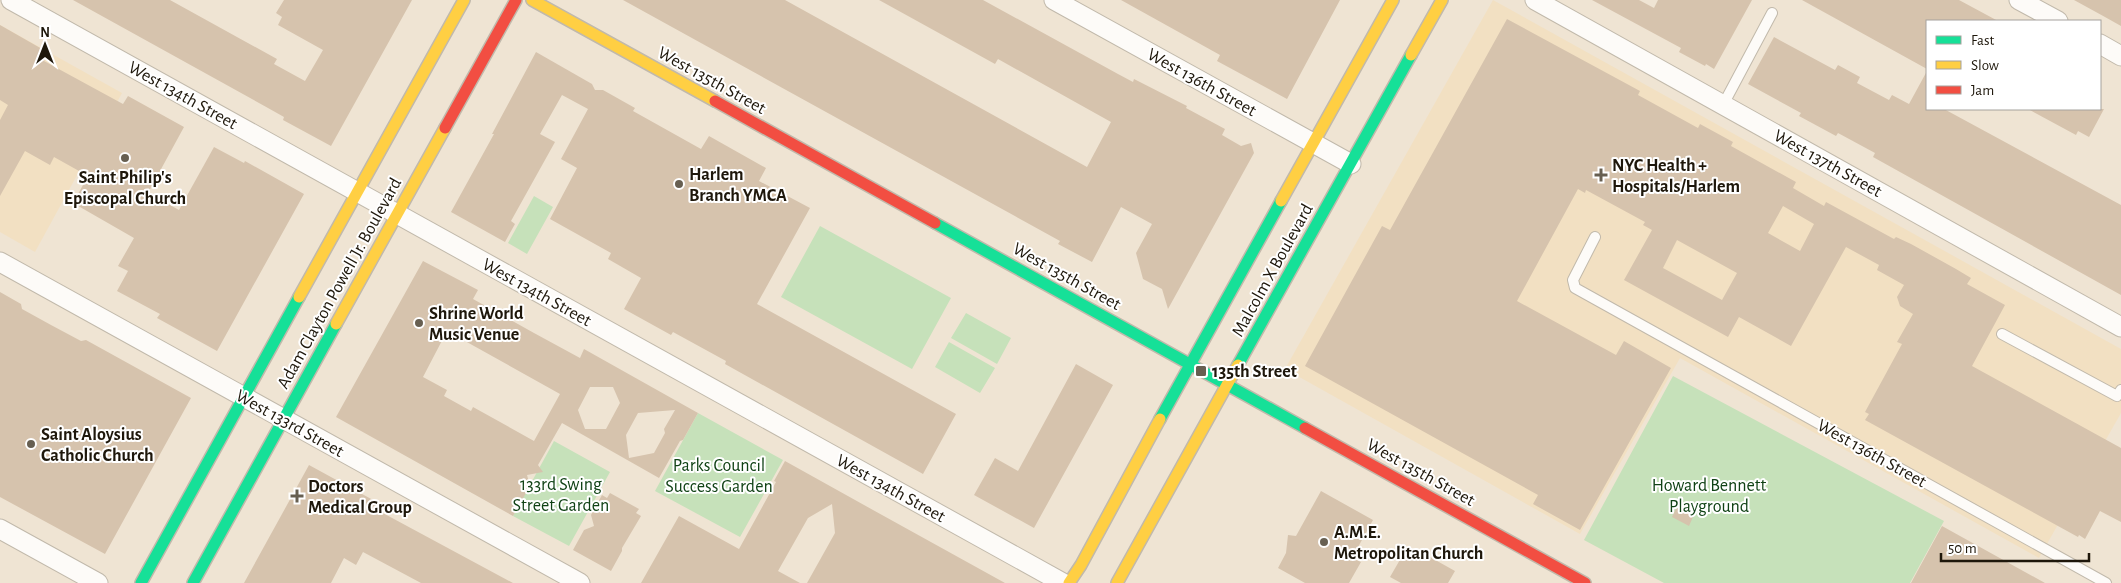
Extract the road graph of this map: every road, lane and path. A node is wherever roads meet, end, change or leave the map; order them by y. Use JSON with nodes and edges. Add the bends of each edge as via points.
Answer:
{"nodes":[{"id":1,"x":11,"y":0,"type":"edge"},
{"id":2,"x":464,"y":0,"type":"edge"},
{"id":3,"x":516,"y":0,"type":"edge"},
{"id":4,"x":532,"y":0,"type":"edge"},
{"id":5,"x":1054,"y":0,"type":"edge"},
{"id":6,"x":1392,"y":0,"type":"edge"},
{"id":7,"x":1442,"y":0,"type":"edge"},
{"id":8,"x":1536,"y":0,"type":"edge"},
{"id":9,"x":2019,"y":0,"type":"edge"},
{"id":10,"x":1772,"y":13,"type":"dead end"},
{"id":11,"x":2056,"y":20,"type":"edge"},
{"id":12,"x":2101,"y":45,"type":"edge"},
{"id":13,"x":2121,"y":56,"type":"edge"},
{"id":14,"x":1723,"y":105,"type":"junction"},
{"id":15,"x":1313,"y":143,"type":"junction"},
{"id":16,"x":1351,"y":164,"type":"junction"},
{"id":17,"x":358,"y":192,"type":"junction"},
{"id":18,"x":397,"y":214,"type":"junction"},
{"id":19,"x":1595,"y":238,"type":"dead end"},
{"id":20,"x":0,"y":262,"type":"edge"},
{"id":21,"x":2121,"y":326,"type":"edge"},
{"id":22,"x":2002,"y":334,"type":"dead end"},
{"id":23,"x":1190,"y":364,"type":"junction"},
{"id":24,"x":1228,"y":385,"type":"junction"},
{"id":25,"x":2121,"y":390,"type":"edge"},
{"id":26,"x":243,"y":396,"type":"junction"},
{"id":27,"x":283,"y":419,"type":"junction"},
{"id":28,"x":0,"y":529,"type":"edge"},
{"id":29,"x":98,"y":583,"type":"edge"},
{"id":30,"x":141,"y":583,"type":"edge"},
{"id":31,"x":193,"y":583,"type":"edge"},
{"id":32,"x":580,"y":583,"type":"edge"},
{"id":33,"x":1063,"y":583,"type":"edge"},
{"id":34,"x":1069,"y":583,"type":"edge"},
{"id":35,"x":1117,"y":583,"type":"edge"},
{"id":36,"x":1585,"y":583,"type":"edge"},
{"id":37,"x":2106,"y":583,"type":"edge"}],
"edges":[{"from":1,"to":17,"type":"street","name":"West 134th Street"},
{"from":2,"to":17,"type":"main road","name":"Adam Clayton Powell Jr. Boulevard"},
{"from":3,"to":18,"type":"main road","name":"Adam Clayton Powell Jr. Boulevard"},
{"from":4,"to":23,"type":"main road","name":"West 135th Street"},
{"from":5,"to":15,"type":"street","name":"West 136th Street"},
{"from":6,"to":15,"type":"main road","name":"Malcolm X Boulevard"},
{"from":7,"to":16,"type":"main road","name":"Malcolm X Boulevard"},
{"from":8,"to":14,"type":"street","name":"West 137th Street"},
{"from":9,"to":11,"type":"street"},
{"from":10,"to":14,"type":"lane"},
{"from":12,"to":13,"type":"street"},
{"from":14,"to":21,"type":"street","name":"West 137th Street"},
{"from":15,"to":16,"type":"street","name":"West 136th Street"},
{"from":15,"to":23,"type":"main road","name":"Malcolm X Boulevard"},
{"from":16,"to":24,"type":"main road","name":"Malcolm X Boulevard"},
{"from":17,"to":18,"type":"street","name":"West 134th Street"},
{"from":17,"to":26,"type":"main road","name":"Adam Clayton Powell Jr. Boulevard"},
{"from":18,"to":27,"type":"main road","name":"Adam Clayton Powell Jr. Boulevard"},
{"from":18,"to":33,"type":"street","name":"West 134th Street"},
{"from":19,"to":37,"type":"lane","name":"West 136th Street","via":[[1573,280],[1575,288]]},
{"from":20,"to":26,"type":"street","name":"West 133rd Street"},
{"from":22,"to":25,"type":"lane","via":[[2117,396]]},
{"from":23,"to":24,"type":"main road","name":"West 135th Street"},
{"from":23,"to":34,"type":"main road","name":"Malcolm X Boulevard"},
{"from":24,"to":35,"type":"main road","name":"Malcolm X Boulevard"},
{"from":24,"to":36,"type":"main road","name":"West 135th Street"},
{"from":26,"to":27,"type":"street","name":"West 133rd Street"},
{"from":26,"to":30,"type":"main road","name":"Adam Clayton Powell Jr. Boulevard"},
{"from":27,"to":31,"type":"main road","name":"Adam Clayton Powell Jr. Boulevard"},
{"from":27,"to":32,"type":"street","name":"West 133rd Street"},
{"from":28,"to":29,"type":"street"}]}
